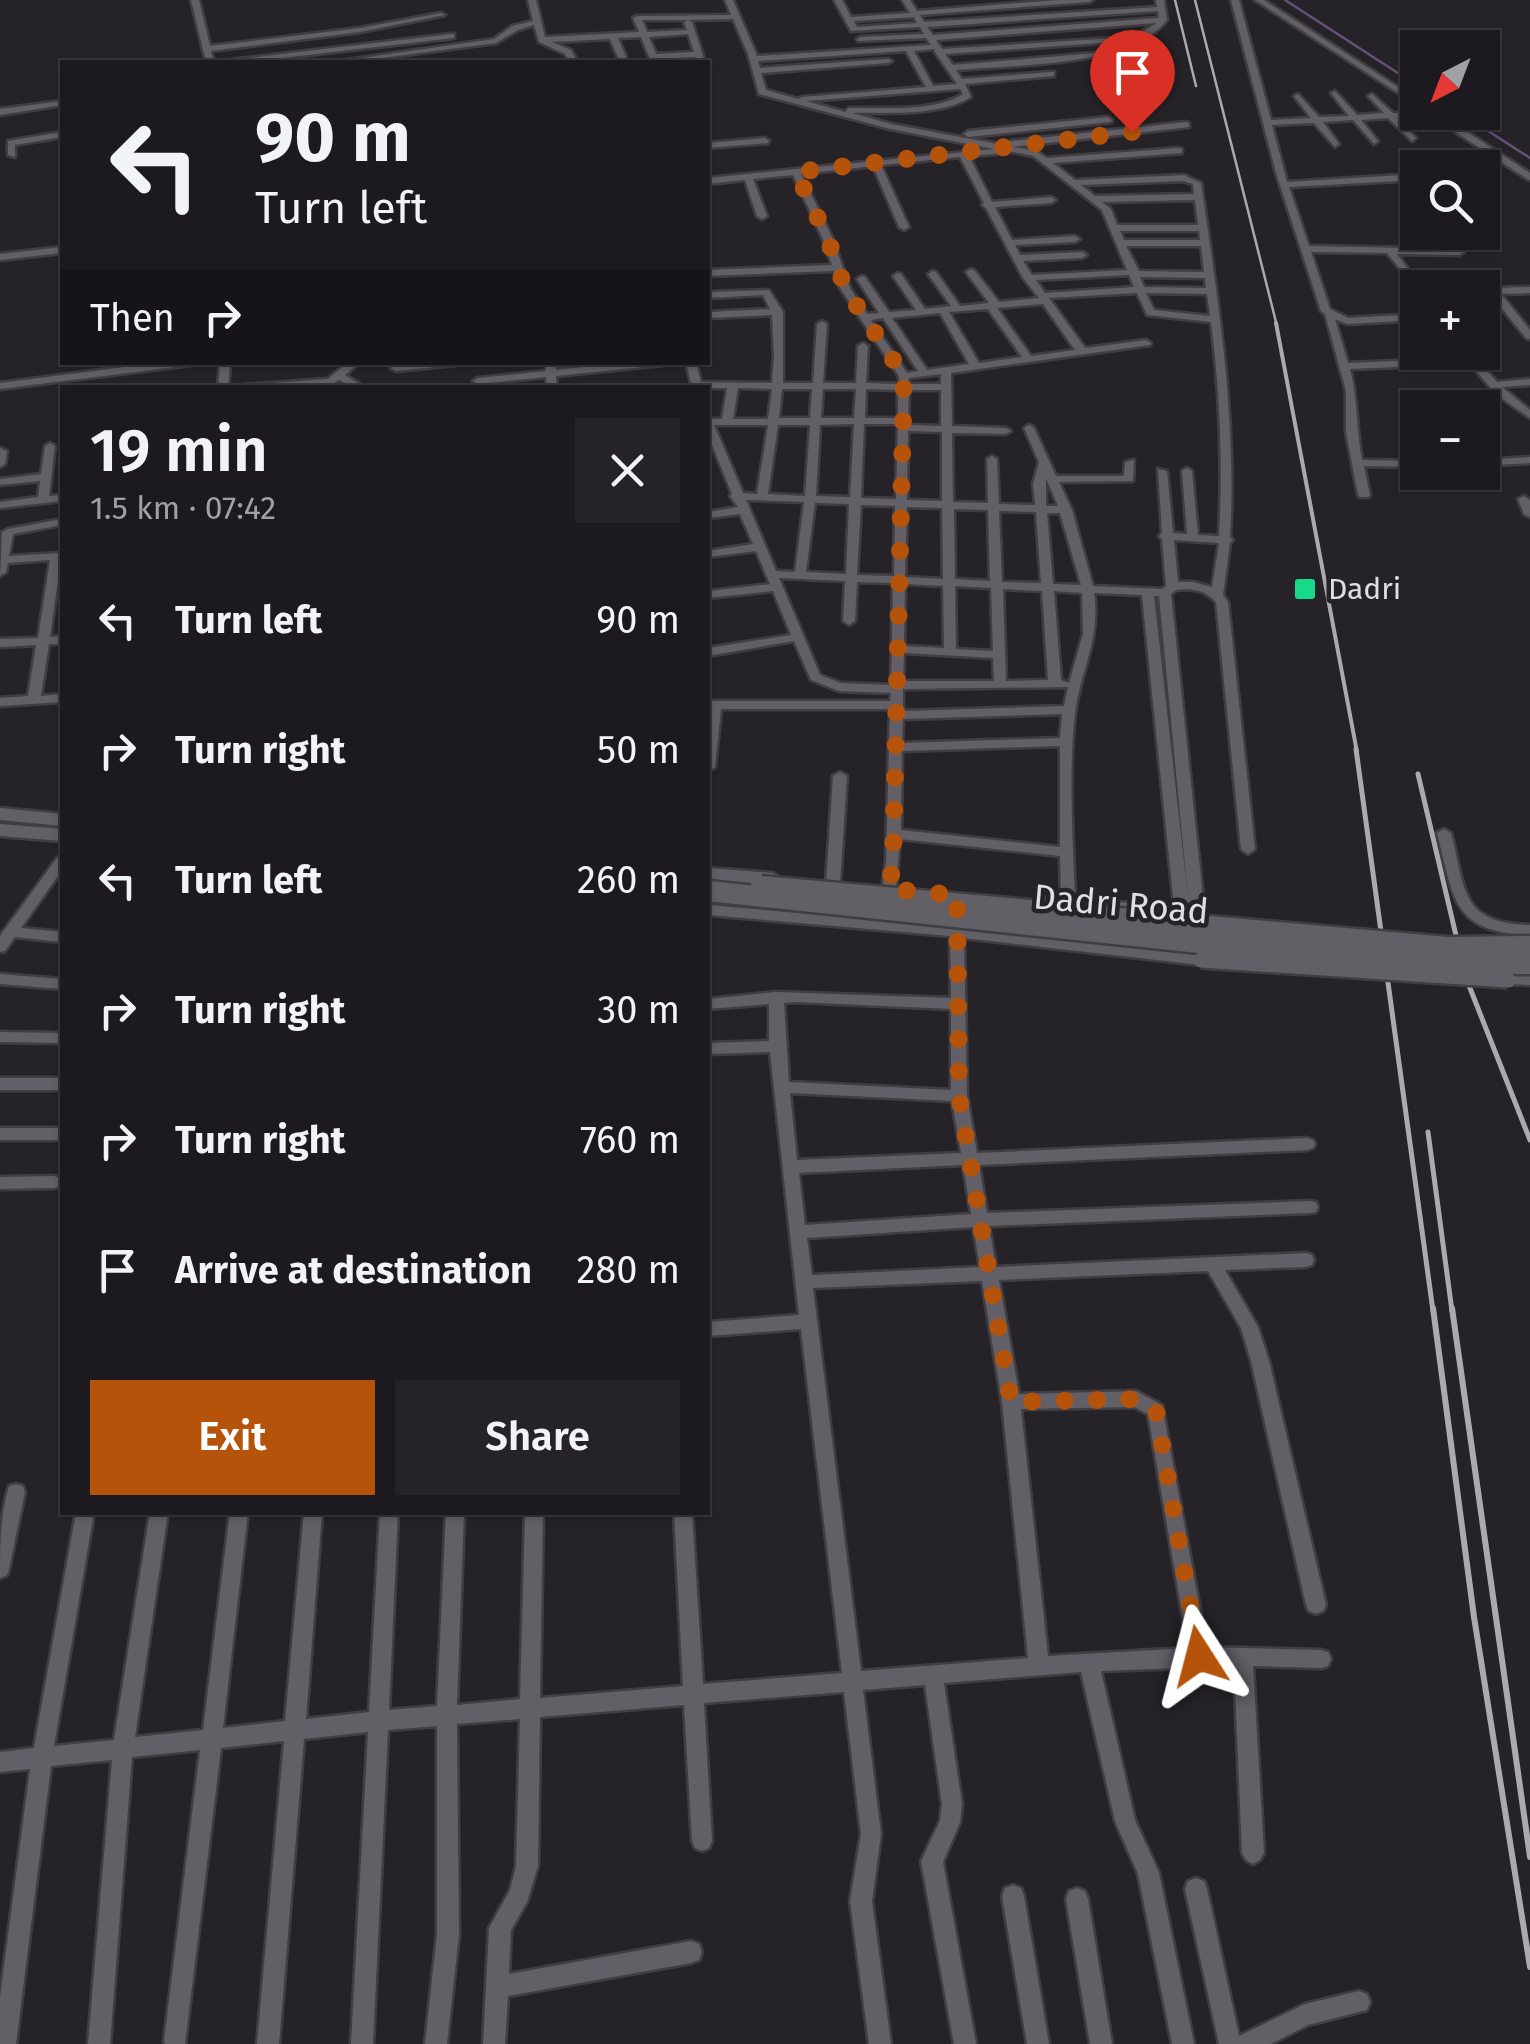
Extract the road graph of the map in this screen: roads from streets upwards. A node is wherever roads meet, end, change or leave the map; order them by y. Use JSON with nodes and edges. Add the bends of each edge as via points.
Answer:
{"nodes":[{"id":1,"x":196,"y":0,"type":"edge"},
{"id":2,"x":532,"y":0,"type":"edge"},
{"id":3,"x":729,"y":0,"type":"edge"},
{"id":4,"x":1090,"y":0,"type":"edge"},
{"id":5,"x":1235,"y":0,"type":"edge"},
{"id":6,"x":1259,"y":0,"type":"edge"},
{"id":7,"x":1052,"y":2,"type":"edge"},
{"id":8,"x":446,"y":3,"type":"dead end"},
{"id":9,"x":840,"y":4,"type":"edge"},
{"id":10,"x":1161,"y":4,"type":"edge"},
{"id":11,"x":911,"y":6,"type":"edge"},
{"id":12,"x":441,"y":15,"type":"junction"},
{"id":13,"x":1063,"y":15,"type":"junction"},
{"id":14,"x":734,"y":17,"type":"junction"},
{"id":15,"x":687,"y":18,"type":"junction"},
{"id":16,"x":848,"y":19,"type":"junction"},
{"id":17,"x":1163,"y":20,"type":"junction"},
{"id":18,"x":537,"y":22,"type":"junction"},
{"id":19,"x":921,"y":25,"type":"junction"},
{"id":20,"x":1073,"y":28,"type":"junction"},
{"id":21,"x":854,"y":29,"type":"junction"},
{"id":22,"x":690,"y":32,"type":"junction"},
{"id":23,"x":643,"y":35,"type":"junction"},
{"id":24,"x":450,"y":36,"type":"junction"},
{"id":25,"x":613,"y":36,"type":"junction"},
{"id":26,"x":1139,"y":37,"type":"junction"},
{"id":27,"x":542,"y":40,"type":"junction"},
{"id":28,"x":861,"y":40,"type":"junction"},
{"id":29,"x":1085,"y":41,"type":"junction"},
{"id":30,"x":933,"y":43,"type":"junction"},
{"id":31,"x":456,"y":47,"type":"junction"},
{"id":32,"x":908,"y":48,"type":"junction"},
{"id":33,"x":207,"y":49,"type":"junction"},
{"id":34,"x":882,"y":50,"type":"junction"},
{"id":35,"x":869,"y":51,"type":"junction"},
{"id":36,"x":700,"y":58,"type":"edge"},
{"id":37,"x":210,"y":60,"type":"edge"},
{"id":38,"x":248,"y":60,"type":"edge"},
{"id":39,"x":353,"y":60,"type":"edge"},
{"id":40,"x":573,"y":60,"type":"edge"},
{"id":41,"x":623,"y":60,"type":"edge"},
{"id":42,"x":654,"y":60,"type":"edge"},
{"id":43,"x":754,"y":60,"type":"junction"},
{"id":44,"x":888,"y":61,"type":"junction"},
{"id":45,"x":950,"y":68,"type":"junction"},
{"id":46,"x":757,"y":71,"type":"junction"},
{"id":47,"x":1051,"y":74,"type":"dead end"},
{"id":48,"x":960,"y":84,"type":"junction"},
{"id":49,"x":931,"y":89,"type":"junction"},
{"id":50,"x":906,"y":90,"type":"junction"},
{"id":51,"x":1334,"y":92,"type":"dead end"},
{"id":52,"x":1400,"y":92,"type":"edge"},
{"id":53,"x":1298,"y":96,"type":"dead end"},
{"id":54,"x":1372,"y":96,"type":"dead end"},
{"id":55,"x":793,"y":102,"type":"junction"},
{"id":56,"x":60,"y":104,"type":"edge"},
{"id":57,"x":0,"y":112,"type":"edge"},
{"id":58,"x":833,"y":112,"type":"junction"},
{"id":59,"x":1390,"y":115,"type":"junction"},
{"id":60,"x":1400,"y":115,"type":"edge"},
{"id":61,"x":1353,"y":118,"type":"junction"},
{"id":62,"x":1108,"y":120,"type":"dead end"},
{"id":63,"x":1316,"y":120,"type":"junction"},
{"id":64,"x":1270,"y":123,"type":"junction"},
{"id":65,"x":1186,"y":125,"type":"dead end"},
{"id":66,"x":1457,"y":130,"type":"edge"},
{"id":67,"x":60,"y":135,"type":"edge"},
{"id":68,"x":946,"y":137,"type":"junction"},
{"id":69,"x":1412,"y":138,"type":"dead end"},
{"id":70,"x":765,"y":140,"type":"dead end"},
{"id":71,"x":1374,"y":141,"type":"dead end"},
{"id":72,"x":1334,"y":144,"type":"dead end"},
{"id":73,"x":710,"y":146,"type":"edge"},
{"id":74,"x":998,"y":146,"type":"junction"},
{"id":75,"x":1014,"y":149,"type":"junction"},
{"id":76,"x":1179,"y":151,"type":"dead end"},
{"id":77,"x":963,"y":154,"type":"junction"},
{"id":78,"x":12,"y":155,"type":"dead end"},
{"id":79,"x":1044,"y":160,"type":"junction"},
{"id":80,"x":876,"y":163,"type":"junction"},
{"id":81,"x":796,"y":172,"type":"junction"},
{"id":82,"x":748,"y":176,"type":"junction"},
{"id":83,"x":1530,"y":177,"type":"edge"},
{"id":84,"x":1400,"y":178,"type":"edge"},
{"id":85,"x":710,"y":181,"type":"edge"},
{"id":86,"x":1070,"y":183,"type":"junction"},
{"id":87,"x":1285,"y":186,"type":"junction"},
{"id":88,"x":1198,"y":197,"type":"junction"},
{"id":89,"x":1091,"y":198,"type":"junction"},
{"id":90,"x":1050,"y":200,"type":"dead end"},
{"id":91,"x":987,"y":205,"type":"junction"},
{"id":92,"x":762,"y":216,"type":"dead end"},
{"id":93,"x":904,"y":227,"type":"dead end"},
{"id":94,"x":1115,"y":228,"type":"junction"},
{"id":95,"x":1202,"y":228,"type":"junction"},
{"id":96,"x":1074,"y":239,"type":"dead end"},
{"id":97,"x":1008,"y":243,"type":"junction"},
{"id":98,"x":1122,"y":243,"type":"junction"},
{"id":99,"x":1204,"y":243,"type":"junction"},
{"id":100,"x":1306,"y":249,"type":"junction"},
{"id":101,"x":60,"y":250,"type":"edge"},
{"id":102,"x":1390,"y":251,"type":"junction"},
{"id":103,"x":1459,"y":252,"type":"dead end"},
{"id":104,"x":1082,"y":255,"type":"dead end"},
{"id":105,"x":0,"y":257,"type":"edge"},
{"id":106,"x":1017,"y":258,"type":"junction"},
{"id":107,"x":837,"y":268,"type":"junction"},
{"id":108,"x":1404,"y":270,"type":"edge"},
{"id":109,"x":972,"y":272,"type":"dead end"},
{"id":110,"x":710,"y":273,"type":"edge"},
{"id":111,"x":1135,"y":273,"type":"junction"},
{"id":112,"x":933,"y":274,"type":"dead end"},
{"id":113,"x":1208,"y":275,"type":"junction"},
{"id":114,"x":898,"y":276,"type":"dead end"},
{"id":115,"x":1028,"y":278,"type":"junction"},
{"id":116,"x":862,"y":280,"type":"dead end"},
{"id":117,"x":1142,"y":290,"type":"junction"},
{"id":118,"x":1530,"y":290,"type":"edge"},
{"id":119,"x":1210,"y":291,"type":"junction"},
{"id":120,"x":1500,"y":291,"type":"edge"},
{"id":121,"x":710,"y":294,"type":"edge"},
{"id":122,"x":1042,"y":298,"type":"junction"},
{"id":123,"x":1500,"y":305,"type":"edge"},
{"id":124,"x":993,"y":306,"type":"junction"},
{"id":125,"x":958,"y":309,"type":"junction"},
{"id":126,"x":943,"y":310,"type":"junction"},
{"id":127,"x":778,"y":312,"type":"junction"},
{"id":128,"x":922,"y":312,"type":"junction"},
{"id":129,"x":1329,"y":315,"type":"junction"},
{"id":130,"x":710,"y":316,"type":"edge"},
{"id":131,"x":886,"y":316,"type":"junction"},
{"id":132,"x":866,"y":318,"type":"junction"},
{"id":133,"x":1214,"y":319,"type":"junction"},
{"id":134,"x":1400,"y":319,"type":"edge"},
{"id":135,"x":822,"y":324,"type":"dead end"},
{"id":136,"x":1530,"y":336,"type":"edge"},
{"id":137,"x":1146,"y":343,"type":"dead end"},
{"id":138,"x":863,"y":346,"type":"dead end"},
{"id":139,"x":1082,"y":352,"type":"junction"},
{"id":140,"x":1029,"y":360,"type":"junction"},
{"id":141,"x":1400,"y":362,"type":"edge"},
{"id":142,"x":168,"y":365,"type":"edge"},
{"id":143,"x":352,"y":365,"type":"edge"},
{"id":144,"x":427,"y":365,"type":"edge"},
{"id":145,"x":606,"y":365,"type":"edge"},
{"id":146,"x":976,"y":366,"type":"junction"},
{"id":147,"x":1343,"y":366,"type":"junction"},
{"id":148,"x":396,"y":368,"type":"dead end"},
{"id":149,"x":550,"y":368,"type":"edge"},
{"id":150,"x":946,"y":370,"type":"junction"},
{"id":151,"x":1481,"y":370,"type":"edge"},
{"id":152,"x":924,"y":373,"type":"junction"},
{"id":153,"x":341,"y":377,"type":"junction"},
{"id":154,"x":478,"y":381,"type":"dead end"},
{"id":155,"x":904,"y":381,"type":"junction"},
{"id":156,"x":1530,"y":382,"type":"edge"},
{"id":157,"x":309,"y":385,"type":"edge"},
{"id":158,"x":356,"y":385,"type":"edge"},
{"id":159,"x":734,"y":385,"type":"junction"},
{"id":160,"x":775,"y":385,"type":"junction"},
{"id":161,"x":1494,"y":385,"type":"junction"},
{"id":162,"x":0,"y":386,"type":"edge"},
{"id":163,"x":710,"y":386,"type":"edge"},
{"id":164,"x":818,"y":386,"type":"junction"},
{"id":165,"x":861,"y":386,"type":"junction"},
{"id":166,"x":946,"y":387,"type":"junction"},
{"id":167,"x":1530,"y":415,"type":"edge"},
{"id":168,"x":816,"y":421,"type":"junction"},
{"id":169,"x":859,"y":421,"type":"junction"},
{"id":170,"x":727,"y":422,"type":"junction"},
{"id":171,"x":772,"y":422,"type":"junction"},
{"id":172,"x":710,"y":424,"type":"edge"},
{"id":173,"x":903,"y":424,"type":"junction"},
{"id":174,"x":1029,"y":428,"type":"dead end"},
{"id":175,"x":710,"y":429,"type":"edge"},
{"id":176,"x":947,"y":429,"type":"junction"},
{"id":177,"x":1006,"y":431,"type":"dead end"},
{"id":178,"x":50,"y":446,"type":"dead end"},
{"id":179,"x":992,"y":459,"type":"dead end"},
{"id":180,"x":1530,"y":460,"type":"edge"},
{"id":181,"x":1044,"y":461,"type":"junction"},
{"id":182,"x":1130,"y":462,"type":"dead end"},
{"id":183,"x":1500,"y":462,"type":"edge"},
{"id":184,"x":1358,"y":463,"type":"junction"},
{"id":185,"x":1400,"y":464,"type":"edge"},
{"id":186,"x":1162,"y":471,"type":"dead end"},
{"id":187,"x":1187,"y":471,"type":"dead end"},
{"id":188,"x":710,"y":473,"type":"edge"},
{"id":189,"x":726,"y":473,"type":"junction"},
{"id":190,"x":46,"y":477,"type":"junction"},
{"id":191,"x":1053,"y":479,"type":"junction"},
{"id":192,"x":0,"y":482,"type":"edge"},
{"id":193,"x":1364,"y":494,"type":"dead end"},
{"id":194,"x":736,"y":496,"type":"junction"},
{"id":195,"x":762,"y":497,"type":"junction"},
{"id":196,"x":60,"y":498,"type":"edge"},
{"id":197,"x":810,"y":499,"type":"junction"},
{"id":198,"x":42,"y":500,"type":"junction"},
{"id":199,"x":856,"y":500,"type":"junction"},
{"id":200,"x":1524,"y":500,"type":"dead end"},
{"id":201,"x":901,"y":502,"type":"junction"},
{"id":202,"x":949,"y":504,"type":"junction"},
{"id":203,"x":0,"y":505,"type":"edge"},
{"id":204,"x":993,"y":506,"type":"junction"},
{"id":205,"x":1041,"y":508,"type":"junction"},
{"id":206,"x":743,"y":510,"type":"junction"},
{"id":207,"x":1066,"y":510,"type":"junction"},
{"id":208,"x":1530,"y":514,"type":"edge"},
{"id":209,"x":710,"y":516,"type":"edge"},
{"id":210,"x":60,"y":522,"type":"edge"},
{"id":211,"x":1166,"y":536,"type":"junction"},
{"id":212,"x":1193,"y":538,"type":"junction"},
{"id":213,"x":1227,"y":540,"type":"junction"},
{"id":214,"x":760,"y":548,"type":"junction"},
{"id":215,"x":710,"y":554,"type":"edge"},
{"id":216,"x":60,"y":556,"type":"edge"},
{"id":217,"x":1,"y":564,"type":"edge"},
{"id":218,"x":800,"y":575,"type":"junction"},
{"id":219,"x":851,"y":578,"type":"junction"},
{"id":220,"x":899,"y":580,"type":"junction"},
{"id":221,"x":774,"y":581,"type":"junction"},
{"id":222,"x":947,"y":582,"type":"junction"},
{"id":223,"x":997,"y":584,"type":"junction"},
{"id":224,"x":1045,"y":586,"type":"junction"},
{"id":225,"x":1086,"y":588,"type":"junction"},
{"id":226,"x":1168,"y":590,"type":"junction"},
{"id":227,"x":1148,"y":592,"type":"junction"},
{"id":228,"x":710,"y":594,"type":"edge"},
{"id":229,"x":1217,"y":595,"type":"junction"},
{"id":230,"x":849,"y":622,"type":"dead end"},
{"id":231,"x":798,"y":637,"type":"junction"},
{"id":232,"x":60,"y":640,"type":"edge"},
{"id":233,"x":42,"y":641,"type":"junction"},
{"id":234,"x":0,"y":644,"type":"edge"},
{"id":235,"x":898,"y":649,"type":"junction"},
{"id":236,"x":710,"y":652,"type":"edge"},
{"id":237,"x":950,"y":652,"type":"junction"},
{"id":238,"x":999,"y":655,"type":"junction"},
{"id":239,"x":1000,"y":682,"type":"junction"},
{"id":240,"x":1055,"y":684,"type":"junction"},
{"id":241,"x":1073,"y":684,"type":"junction"},
{"id":242,"x":897,"y":687,"type":"junction"},
{"id":243,"x":60,"y":698,"type":"edge"},
{"id":244,"x":34,"y":700,"type":"junction"},
{"id":245,"x":0,"y":702,"type":"edge"},
{"id":246,"x":711,"y":705,"type":"edge"},
{"id":247,"x":897,"y":710,"type":"junction"},
{"id":248,"x":1069,"y":710,"type":"junction"},
{"id":249,"x":1068,"y":742,"type":"junction"},
{"id":250,"x":896,"y":747,"type":"junction"},
{"id":251,"x":840,"y":776,"type":"dead end"},
{"id":252,"x":0,"y":814,"type":"edge"},
{"id":253,"x":60,"y":820,"type":"edge"},
{"id":254,"x":0,"y":830,"type":"edge"},
{"id":255,"x":1444,"y":833,"type":"dead end"},
{"id":256,"x":893,"y":834,"type":"junction"},
{"id":257,"x":60,"y":835,"type":"edge"},
{"id":258,"x":1248,"y":849,"type":"dead end"},
{"id":259,"x":1068,"y":852,"type":"junction"},
{"id":260,"x":60,"y":864,"type":"edge"},
{"id":261,"x":710,"y":872,"type":"edge"},
{"id":262,"x":710,"y":882,"type":"edge"},
{"id":263,"x":833,"y":884,"type":"junction"},
{"id":264,"x":889,"y":889,"type":"junction"},
{"id":265,"x":710,"y":891,"type":"edge"},
{"id":266,"x":957,"y":895,"type":"junction"},
{"id":267,"x":1068,"y":903,"type":"junction"},
{"id":268,"x":710,"y":910,"type":"edge"},
{"id":269,"x":1182,"y":910,"type":"junction"},
{"id":270,"x":1530,"y":930,"type":"edge"},
{"id":271,"x":11,"y":932,"type":"junction"},
{"id":272,"x":957,"y":932,"type":"junction"},
{"id":273,"x":60,"y":937,"type":"edge"},
{"id":274,"x":1530,"y":946,"type":"edge"},
{"id":275,"x":0,"y":947,"type":"edge"},
{"id":276,"x":1530,"y":964,"type":"edge"},
{"id":277,"x":0,"y":979,"type":"edge"},
{"id":278,"x":1530,"y":980,"type":"edge"},
{"id":279,"x":60,"y":984,"type":"edge"},
{"id":280,"x":776,"y":997,"type":"junction"},
{"id":281,"x":710,"y":1004,"type":"edge"},
{"id":282,"x":958,"y":1004,"type":"junction"},
{"id":283,"x":0,"y":1037,"type":"edge"},
{"id":284,"x":60,"y":1038,"type":"edge"},
{"id":285,"x":777,"y":1046,"type":"junction"},
{"id":286,"x":710,"y":1049,"type":"edge"},
{"id":287,"x":0,"y":1084,"type":"edge"},
{"id":288,"x":60,"y":1084,"type":"edge"},
{"id":289,"x":782,"y":1088,"type":"junction"},
{"id":290,"x":959,"y":1096,"type":"junction"},
{"id":291,"x":0,"y":1134,"type":"edge"},
{"id":292,"x":60,"y":1134,"type":"edge"},
{"id":293,"x":1307,"y":1144,"type":"dead end"},
{"id":294,"x":968,"y":1159,"type":"junction"},
{"id":295,"x":790,"y":1167,"type":"junction"},
{"id":296,"x":54,"y":1182,"type":"dead end"},
{"id":297,"x":0,"y":1183,"type":"edge"},
{"id":298,"x":1310,"y":1207,"type":"dead end"},
{"id":299,"x":980,"y":1220,"type":"junction"},
{"id":300,"x":798,"y":1232,"type":"junction"},
{"id":301,"x":1306,"y":1260,"type":"dead end"},
{"id":302,"x":1213,"y":1264,"type":"junction"},
{"id":303,"x":986,"y":1274,"type":"junction"},
{"id":304,"x":804,"y":1282,"type":"junction"},
{"id":305,"x":808,"y":1322,"type":"junction"},
{"id":306,"x":710,"y":1329,"type":"edge"},
{"id":307,"x":1011,"y":1402,"type":"junction"},
{"id":308,"x":16,"y":1492,"type":"dead end"},
{"id":309,"x":83,"y":1515,"type":"edge"},
{"id":310,"x":159,"y":1515,"type":"edge"},
{"id":311,"x":238,"y":1515,"type":"edge"},
{"id":312,"x":313,"y":1515,"type":"edge"},
{"id":313,"x":390,"y":1515,"type":"edge"},
{"id":314,"x":455,"y":1515,"type":"edge"},
{"id":315,"x":534,"y":1515,"type":"edge"},
{"id":316,"x":683,"y":1515,"type":"edge"},
{"id":317,"x":0,"y":1569,"type":"edge"},
{"id":318,"x":1316,"y":1606,"type":"dead end"},
{"id":319,"x":1199,"y":1656,"type":"junction"},
{"id":320,"x":1243,"y":1656,"type":"junction"},
{"id":321,"x":1321,"y":1659,"type":"dead end"},
{"id":322,"x":1089,"y":1662,"type":"junction"},
{"id":323,"x":1039,"y":1666,"type":"junction"},
{"id":324,"x":934,"y":1674,"type":"junction"},
{"id":325,"x":852,"y":1682,"type":"junction"},
{"id":326,"x":693,"y":1696,"type":"junction"},
{"id":327,"x":530,"y":1710,"type":"junction"},
{"id":328,"x":447,"y":1717,"type":"junction"},
{"id":329,"x":376,"y":1721,"type":"junction"},
{"id":330,"x":293,"y":1730,"type":"junction"},
{"id":331,"x":212,"y":1738,"type":"junction"},
{"id":332,"x":123,"y":1747,"type":"junction"},
{"id":333,"x":42,"y":1758,"type":"junction"},
{"id":334,"x":0,"y":1762,"type":"edge"},
{"id":335,"x":702,"y":1841,"type":"dead end"},
{"id":336,"x":1253,"y":1852,"type":"dead end"},
{"id":337,"x":1196,"y":1890,"type":"dead end"},
{"id":338,"x":1013,"y":1896,"type":"dead end"},
{"id":339,"x":1077,"y":1899,"type":"dead end"},
{"id":340,"x":691,"y":1952,"type":"dead end"},
{"id":341,"x":496,"y":1987,"type":"junction"},
{"id":342,"x":1359,"y":2002,"type":"dead end"},
{"id":343,"x":176,"y":2041,"type":"dead end"},
{"id":344,"x":5,"y":2044,"type":"edge"},
{"id":345,"x":98,"y":2044,"type":"edge"},
{"id":346,"x":268,"y":2044,"type":"edge"},
{"id":347,"x":362,"y":2044,"type":"edge"},
{"id":348,"x":436,"y":2044,"type":"edge"},
{"id":349,"x":494,"y":2044,"type":"edge"},
{"id":350,"x":880,"y":2044,"type":"edge"},
{"id":351,"x":965,"y":2044,"type":"edge"},
{"id":352,"x":1038,"y":2044,"type":"edge"},
{"id":353,"x":1101,"y":2044,"type":"edge"},
{"id":354,"x":1183,"y":2044,"type":"edge"},
{"id":355,"x":1230,"y":2044,"type":"edge"},
{"id":356,"x":1247,"y":2044,"type":"edge"}],
"edges":[{"from":1,"to":33,"type":"street"},
{"from":2,"to":18,"type":"street"},
{"from":3,"to":14,"type":"street"},
{"from":4,"to":7,"type":"street"},
{"from":5,"to":64,"type":"street"},
{"from":6,"to":52,"type":"street"},
{"from":7,"to":11,"type":"street"},
{"from":7,"to":13,"type":"street"},
{"from":8,"to":12,"type":"street"},
{"from":9,"to":11,"type":"street"},
{"from":9,"to":16,"type":"street"},
{"from":10,"to":13,"type":"street"},
{"from":10,"to":17,"type":"street"},
{"from":11,"to":16,"type":"street"},
{"from":11,"to":19,"type":"street"},
{"from":12,"to":24,"type":"street"},
{"from":12,"to":33,"type":"street"},
{"from":13,"to":19,"type":"street"},
{"from":13,"to":20,"type":"street"},
{"from":14,"to":15,"type":"street"},
{"from":14,"to":43,"type":"street"},
{"from":15,"to":22,"type":"street"},
{"from":15,"to":23,"type":"street","via":[[637,18]]},
{"from":16,"to":21,"type":"street"},
{"from":17,"to":20,"type":"street"},
{"from":17,"to":26,"type":"street"},
{"from":18,"to":27,"type":"street"},
{"from":18,"to":31,"type":"street","via":[[500,40]]},
{"from":19,"to":21,"type":"street"},
{"from":19,"to":30,"type":"street"},
{"from":20,"to":29,"type":"street"},
{"from":20,"to":30,"type":"street"},
{"from":21,"to":28,"type":"street"},
{"from":22,"to":23,"type":"street"},
{"from":22,"to":36,"type":"street"},
{"from":23,"to":25,"type":"street"},
{"from":23,"to":42,"type":"street"},
{"from":24,"to":31,"type":"street"},
{"from":24,"to":38,"type":"street"},
{"from":25,"to":27,"type":"street"},
{"from":25,"to":41,"type":"street"},
{"from":26,"to":29,"type":"street"},
{"from":26,"to":45,"type":"street","via":[[1098,55]]},
{"from":27,"to":40,"type":"street"},
{"from":28,"to":30,"type":"street"},
{"from":28,"to":35,"type":"street"},
{"from":29,"to":30,"type":"street"},
{"from":30,"to":32,"type":"street"},
{"from":30,"to":45,"type":"street"},
{"from":31,"to":39,"type":"street"},
{"from":32,"to":34,"type":"street"},
{"from":32,"to":49,"type":"street"},
{"from":33,"to":37,"type":"street"},
{"from":34,"to":35,"type":"street"},
{"from":34,"to":44,"type":"street"},
{"from":35,"to":43,"type":"street"},
{"from":36,"to":42,"type":"street"},
{"from":43,"to":46,"type":"street"},
{"from":44,"to":46,"type":"street"},
{"from":44,"to":50,"type":"street"},
{"from":45,"to":48,"type":"street"},
{"from":46,"to":55,"type":"street","via":[[762,92]]},
{"from":47,"to":48,"type":"street"},
{"from":48,"to":49,"type":"street"},
{"from":48,"to":58,"type":"street","via":[[968,95],[958,102]]},
{"from":49,"to":50,"type":"street"},
{"from":50,"to":55,"type":"street"},
{"from":51,"to":61,"type":"street"},
{"from":53,"to":63,"type":"street"},
{"from":54,"to":59,"type":"street"},
{"from":55,"to":58,"type":"street"},
{"from":56,"to":57,"type":"street"},
{"from":58,"to":68,"type":"street"},
{"from":59,"to":60,"type":"street"},
{"from":59,"to":61,"type":"street"},
{"from":59,"to":69,"type":"street"},
{"from":61,"to":63,"type":"street"},
{"from":61,"to":71,"type":"street"},
{"from":62,"to":68,"type":"street"},
{"from":63,"to":64,"type":"street"},
{"from":63,"to":72,"type":"street"},
{"from":64,"to":87,"type":"street"},
{"from":65,"to":74,"type":"street"},
{"from":66,"to":83,"type":"street"},
{"from":67,"to":78,"type":"street","via":[[11,143]]},
{"from":68,"to":74,"type":"street"},
{"from":70,"to":73,"type":"street"},
{"from":74,"to":75,"type":"street"},
{"from":75,"to":77,"type":"street"},
{"from":75,"to":79,"type":"street"},
{"from":76,"to":79,"type":"street"},
{"from":77,"to":80,"type":"street"},
{"from":77,"to":91,"type":"street"},
{"from":79,"to":86,"type":"street"},
{"from":80,"to":81,"type":"street"},
{"from":80,"to":93,"type":"street"},
{"from":81,"to":82,"type":"street"},
{"from":81,"to":107,"type":"street"},
{"from":82,"to":85,"type":"street"},
{"from":82,"to":92,"type":"street"},
{"from":84,"to":87,"type":"street"},
{"from":86,"to":88,"type":"street","via":[[1184,178],[1196,183]]},
{"from":86,"to":89,"type":"street"},
{"from":87,"to":100,"type":"street"},
{"from":88,"to":89,"type":"street"},
{"from":88,"to":95,"type":"street"},
{"from":89,"to":94,"type":"street"},
{"from":90,"to":91,"type":"street"},
{"from":91,"to":97,"type":"street"},
{"from":94,"to":95,"type":"street"},
{"from":94,"to":98,"type":"street"},
{"from":95,"to":99,"type":"street"},
{"from":96,"to":97,"type":"street"},
{"from":97,"to":106,"type":"street"},
{"from":98,"to":99,"type":"street"},
{"from":98,"to":111,"type":"street"},
{"from":99,"to":113,"type":"street"},
{"from":100,"to":102,"type":"street"},
{"from":100,"to":129,"type":"street"},
{"from":101,"to":105,"type":"street"},
{"from":102,"to":103,"type":"street"},
{"from":102,"to":108,"type":"street"},
{"from":104,"to":106,"type":"street"},
{"from":106,"to":115,"type":"street"},
{"from":107,"to":110,"type":"street"},
{"from":107,"to":132,"type":"street"},
{"from":109,"to":124,"type":"street"},
{"from":111,"to":113,"type":"street"},
{"from":111,"to":115,"type":"street"},
{"from":111,"to":117,"type":"street"},
{"from":112,"to":125,"type":"street"},
{"from":113,"to":119,"type":"street"},
{"from":114,"to":128,"type":"street"},
{"from":115,"to":122,"type":"street"},
{"from":116,"to":131,"type":"street"},
{"from":117,"to":119,"type":"street"},
{"from":117,"to":122,"type":"street"},
{"from":117,"to":133,"type":"street","via":[[1154,316]]},
{"from":118,"to":120,"type":"street"},
{"from":119,"to":133,"type":"street"},
{"from":121,"to":127,"type":"street","via":[[766,292]]},
{"from":122,"to":124,"type":"street"},
{"from":122,"to":139,"type":"street"},
{"from":123,"to":136,"type":"street"},
{"from":124,"to":125,"type":"street"},
{"from":124,"to":140,"type":"street"},
{"from":125,"to":126,"type":"street"},
{"from":126,"to":128,"type":"street"},
{"from":126,"to":146,"type":"street"},
{"from":127,"to":130,"type":"street"},
{"from":127,"to":160,"type":"street"},
{"from":128,"to":131,"type":"street"},
{"from":129,"to":134,"type":"street","via":[[1353,322]]},
{"from":129,"to":147,"type":"street"},
{"from":131,"to":132,"type":"street"},
{"from":131,"to":152,"type":"street"},
{"from":132,"to":155,"type":"street"},
{"from":133,"to":213,"type":"street"},
{"from":135,"to":164,"type":"street"},
{"from":137,"to":139,"type":"street"},
{"from":138,"to":165,"type":"street"},
{"from":139,"to":140,"type":"street"},
{"from":140,"to":146,"type":"street"},
{"from":141,"to":147,"type":"street"},
{"from":142,"to":162,"type":"street"},
{"from":143,"to":153,"type":"street"},
{"from":144,"to":148,"type":"street"},
{"from":145,"to":149,"type":"street"},
{"from":146,"to":150,"type":"street"},
{"from":147,"to":184,"type":"street"},
{"from":149,"to":154,"type":"street"},
{"from":150,"to":152,"type":"street"},
{"from":150,"to":166,"type":"street"},
{"from":151,"to":161,"type":"street"},
{"from":152,"to":155,"type":"street"},
{"from":153,"to":157,"type":"street"},
{"from":153,"to":158,"type":"street"},
{"from":155,"to":165,"type":"street"},
{"from":155,"to":166,"type":"street"},
{"from":155,"to":173,"type":"street"},
{"from":156,"to":161,"type":"street"},
{"from":159,"to":160,"type":"street"},
{"from":159,"to":163,"type":"street"},
{"from":159,"to":170,"type":"street"},
{"from":160,"to":164,"type":"street"},
{"from":160,"to":171,"type":"street"},
{"from":161,"to":167,"type":"street"},
{"from":164,"to":165,"type":"street"},
{"from":164,"to":168,"type":"street"},
{"from":165,"to":169,"type":"street"},
{"from":166,"to":176,"type":"street"},
{"from":168,"to":169,"type":"street"},
{"from":168,"to":171,"type":"street"},
{"from":168,"to":197,"type":"street"},
{"from":169,"to":173,"type":"street"},
{"from":169,"to":199,"type":"street"},
{"from":170,"to":171,"type":"street"},
{"from":170,"to":172,"type":"street"},
{"from":171,"to":195,"type":"street"},
{"from":173,"to":176,"type":"street"},
{"from":173,"to":201,"type":"street"},
{"from":174,"to":181,"type":"street"},
{"from":175,"to":189,"type":"street"},
{"from":176,"to":177,"type":"street"},
{"from":176,"to":202,"type":"street"},
{"from":178,"to":190,"type":"street"},
{"from":179,"to":204,"type":"street"},
{"from":180,"to":183,"type":"street"},
{"from":181,"to":191,"type":"street"},
{"from":181,"to":205,"type":"street"},
{"from":182,"to":191,"type":"street","via":[[1131,478],[1125,480]]},
{"from":184,"to":185,"type":"street"},
{"from":184,"to":193,"type":"street"},
{"from":186,"to":211,"type":"street"},
{"from":187,"to":212,"type":"street"},
{"from":188,"to":189,"type":"street"},
{"from":189,"to":194,"type":"street"},
{"from":190,"to":192,"type":"street"},
{"from":190,"to":198,"type":"street"},
{"from":191,"to":207,"type":"street"},
{"from":194,"to":195,"type":"street"},
{"from":194,"to":206,"type":"street"},
{"from":195,"to":197,"type":"street"},
{"from":196,"to":198,"type":"street"},
{"from":197,"to":199,"type":"street"},
{"from":197,"to":218,"type":"street"},
{"from":198,"to":203,"type":"street"},
{"from":199,"to":201,"type":"street"},
{"from":199,"to":219,"type":"street"},
{"from":200,"to":208,"type":"street"},
{"from":201,"to":202,"type":"street"},
{"from":201,"to":220,"type":"street"},
{"from":202,"to":204,"type":"street"},
{"from":202,"to":222,"type":"street"},
{"from":204,"to":205,"type":"street"},
{"from":204,"to":223,"type":"street"},
{"from":205,"to":207,"type":"street"},
{"from":205,"to":224,"type":"street"},
{"from":206,"to":209,"type":"street"},
{"from":206,"to":214,"type":"street"},
{"from":207,"to":225,"type":"street"},
{"from":210,"to":217,"type":"street","via":[[8,532]]},
{"from":211,"to":212,"type":"street"},
{"from":211,"to":226,"type":"street"},
{"from":212,"to":213,"type":"street"},
{"from":213,"to":229,"type":"street"},
{"from":214,"to":215,"type":"street"},
{"from":214,"to":221,"type":"street"},
{"from":216,"to":217,"type":"street"},
{"from":216,"to":233,"type":"street"},
{"from":218,"to":219,"type":"street"},
{"from":218,"to":221,"type":"street"},
{"from":219,"to":220,"type":"street"},
{"from":219,"to":230,"type":"street"},
{"from":220,"to":222,"type":"street"},
{"from":220,"to":235,"type":"street"},
{"from":221,"to":228,"type":"street"},
{"from":221,"to":231,"type":"street"},
{"from":222,"to":223,"type":"street"},
{"from":222,"to":237,"type":"street"},
{"from":223,"to":224,"type":"street"},
{"from":223,"to":238,"type":"street"},
{"from":224,"to":225,"type":"street"},
{"from":224,"to":240,"type":"street"},
{"from":225,"to":227,"type":"street"},
{"from":225,"to":241,"type":"street","via":[[1091,625]]},
{"from":226,"to":227,"type":"street"},
{"from":226,"to":229,"type":"street","via":[[1199,586]]},
{"from":226,"to":269,"type":"street","via":[[1196,888],[1192,904]]},
{"from":227,"to":269,"type":"street"},
{"from":229,"to":258,"type":"street"},
{"from":231,"to":236,"type":"street"},
{"from":231,"to":242,"type":"street","via":[[825,684]]},
{"from":232,"to":233,"type":"street"},
{"from":233,"to":234,"type":"street"},
{"from":233,"to":244,"type":"street"},
{"from":235,"to":237,"type":"street"},
{"from":235,"to":242,"type":"street"},
{"from":237,"to":238,"type":"street"},
{"from":238,"to":239,"type":"street"},
{"from":239,"to":240,"type":"street"},
{"from":239,"to":242,"type":"street"},
{"from":240,"to":241,"type":"street"},
{"from":241,"to":248,"type":"street"},
{"from":242,"to":247,"type":"street"},
{"from":243,"to":244,"type":"street"},
{"from":244,"to":245,"type":"street"},
{"from":246,"to":247,"type":"street"},
{"from":247,"to":248,"type":"street"},
{"from":247,"to":250,"type":"street"},
{"from":248,"to":249,"type":"street"},
{"from":249,"to":250,"type":"street"},
{"from":249,"to":259,"type":"street"},
{"from":250,"to":256,"type":"street"},
{"from":251,"to":263,"type":"street"},
{"from":252,"to":253,"type":"street"},
{"from":254,"to":257,"type":"street"},
{"from":255,"to":270,"type":"street","via":[[1469,913],[1490,928]]},
{"from":256,"to":259,"type":"street"},
{"from":256,"to":264,"type":"street"},
{"from":259,"to":267,"type":"street"},
{"from":260,"to":271,"type":"street"},
{"from":261,"to":263,"type":"street"},
{"from":262,"to":274,"type":"street","name":"Dadri Road","bridge":true,"via":[[1243,932],[1447,947]]},
{"from":263,"to":264,"type":"street"},
{"from":264,"to":266,"type":"street"},
{"from":265,"to":276,"type":"street","name":"Dadri Road","bridge":true,"via":[[880,915],[1244,948]]},
{"from":266,"to":267,"type":"street"},
{"from":266,"to":272,"type":"street"},
{"from":267,"to":269,"type":"street"},
{"from":268,"to":272,"type":"street"},
{"from":271,"to":273,"type":"street"},
{"from":271,"to":275,"type":"street"},
{"from":272,"to":278,"type":"street","bridge":true,"via":[[1201,960]]},
{"from":272,"to":282,"type":"street"},
{"from":277,"to":279,"type":"street"},
{"from":280,"to":281,"type":"street"},
{"from":280,"to":282,"type":"street"},
{"from":280,"to":285,"type":"street"},
{"from":282,"to":290,"type":"street"},
{"from":283,"to":284,"type":"street"},
{"from":285,"to":286,"type":"street"},
{"from":285,"to":289,"type":"street"},
{"from":287,"to":288,"type":"street"},
{"from":289,"to":290,"type":"street"},
{"from":289,"to":295,"type":"street"},
{"from":290,"to":294,"type":"street"},
{"from":291,"to":292,"type":"street"},
{"from":293,"to":294,"type":"street"},
{"from":294,"to":295,"type":"street"},
{"from":294,"to":299,"type":"street"},
{"from":295,"to":300,"type":"street"},
{"from":296,"to":297,"type":"street"},
{"from":298,"to":299,"type":"street"},
{"from":299,"to":300,"type":"street"},
{"from":299,"to":303,"type":"street"},
{"from":300,"to":304,"type":"street"},
{"from":301,"to":302,"type":"street"},
{"from":302,"to":303,"type":"street"},
{"from":302,"to":318,"type":"street","via":[[1260,1361]]},
{"from":303,"to":304,"type":"street"},
{"from":303,"to":307,"type":"street"},
{"from":304,"to":305,"type":"street"},
{"from":305,"to":306,"type":"street"},
{"from":305,"to":325,"type":"street"},
{"from":307,"to":319,"type":"street","via":[[1136,1399],[1156,1410]]},
{"from":307,"to":323,"type":"street"},
{"from":308,"to":317,"type":"street"},
{"from":309,"to":333,"type":"street"},
{"from":310,"to":332,"type":"street"},
{"from":311,"to":331,"type":"street"},
{"from":312,"to":330,"type":"street"},
{"from":313,"to":329,"type":"street"},
{"from":314,"to":328,"type":"street"},
{"from":315,"to":327,"type":"street"},
{"from":316,"to":326,"type":"street"},
{"from":319,"to":320,"type":"street"},
{"from":319,"to":322,"type":"street"},
{"from":320,"to":321,"type":"street"},
{"from":320,"to":336,"type":"street"},
{"from":322,"to":323,"type":"street"},
{"from":322,"to":354,"type":"street","via":[[1125,1822],[1148,1873]]},
{"from":323,"to":324,"type":"street"},
{"from":324,"to":325,"type":"street"},
{"from":324,"to":351,"type":"street","via":[[952,1804],[932,1862]]},
{"from":325,"to":326,"type":"street"},
{"from":325,"to":350,"type":"street","via":[[872,1851],[860,1882],[861,1901]]},
{"from":326,"to":327,"type":"street"},
{"from":326,"to":335,"type":"street"},
{"from":327,"to":328,"type":"street"},
{"from":327,"to":341,"type":"street","via":[[527,1866],[500,1928]]},
{"from":328,"to":329,"type":"street"},
{"from":328,"to":348,"type":"street","via":[[448,1934]]},
{"from":329,"to":330,"type":"street"},
{"from":329,"to":347,"type":"street"},
{"from":330,"to":331,"type":"street"},
{"from":330,"to":346,"type":"street"},
{"from":331,"to":332,"type":"street"},
{"from":331,"to":343,"type":"street"},
{"from":332,"to":333,"type":"street"},
{"from":332,"to":345,"type":"street"},
{"from":333,"to":334,"type":"street"},
{"from":333,"to":344,"type":"street"},
{"from":337,"to":355,"type":"street"},
{"from":338,"to":352,"type":"street"},
{"from":339,"to":353,"type":"street"},
{"from":340,"to":341,"type":"street"},
{"from":341,"to":349,"type":"street"},
{"from":342,"to":356,"type":"street","via":[[1305,2015]]}]}
